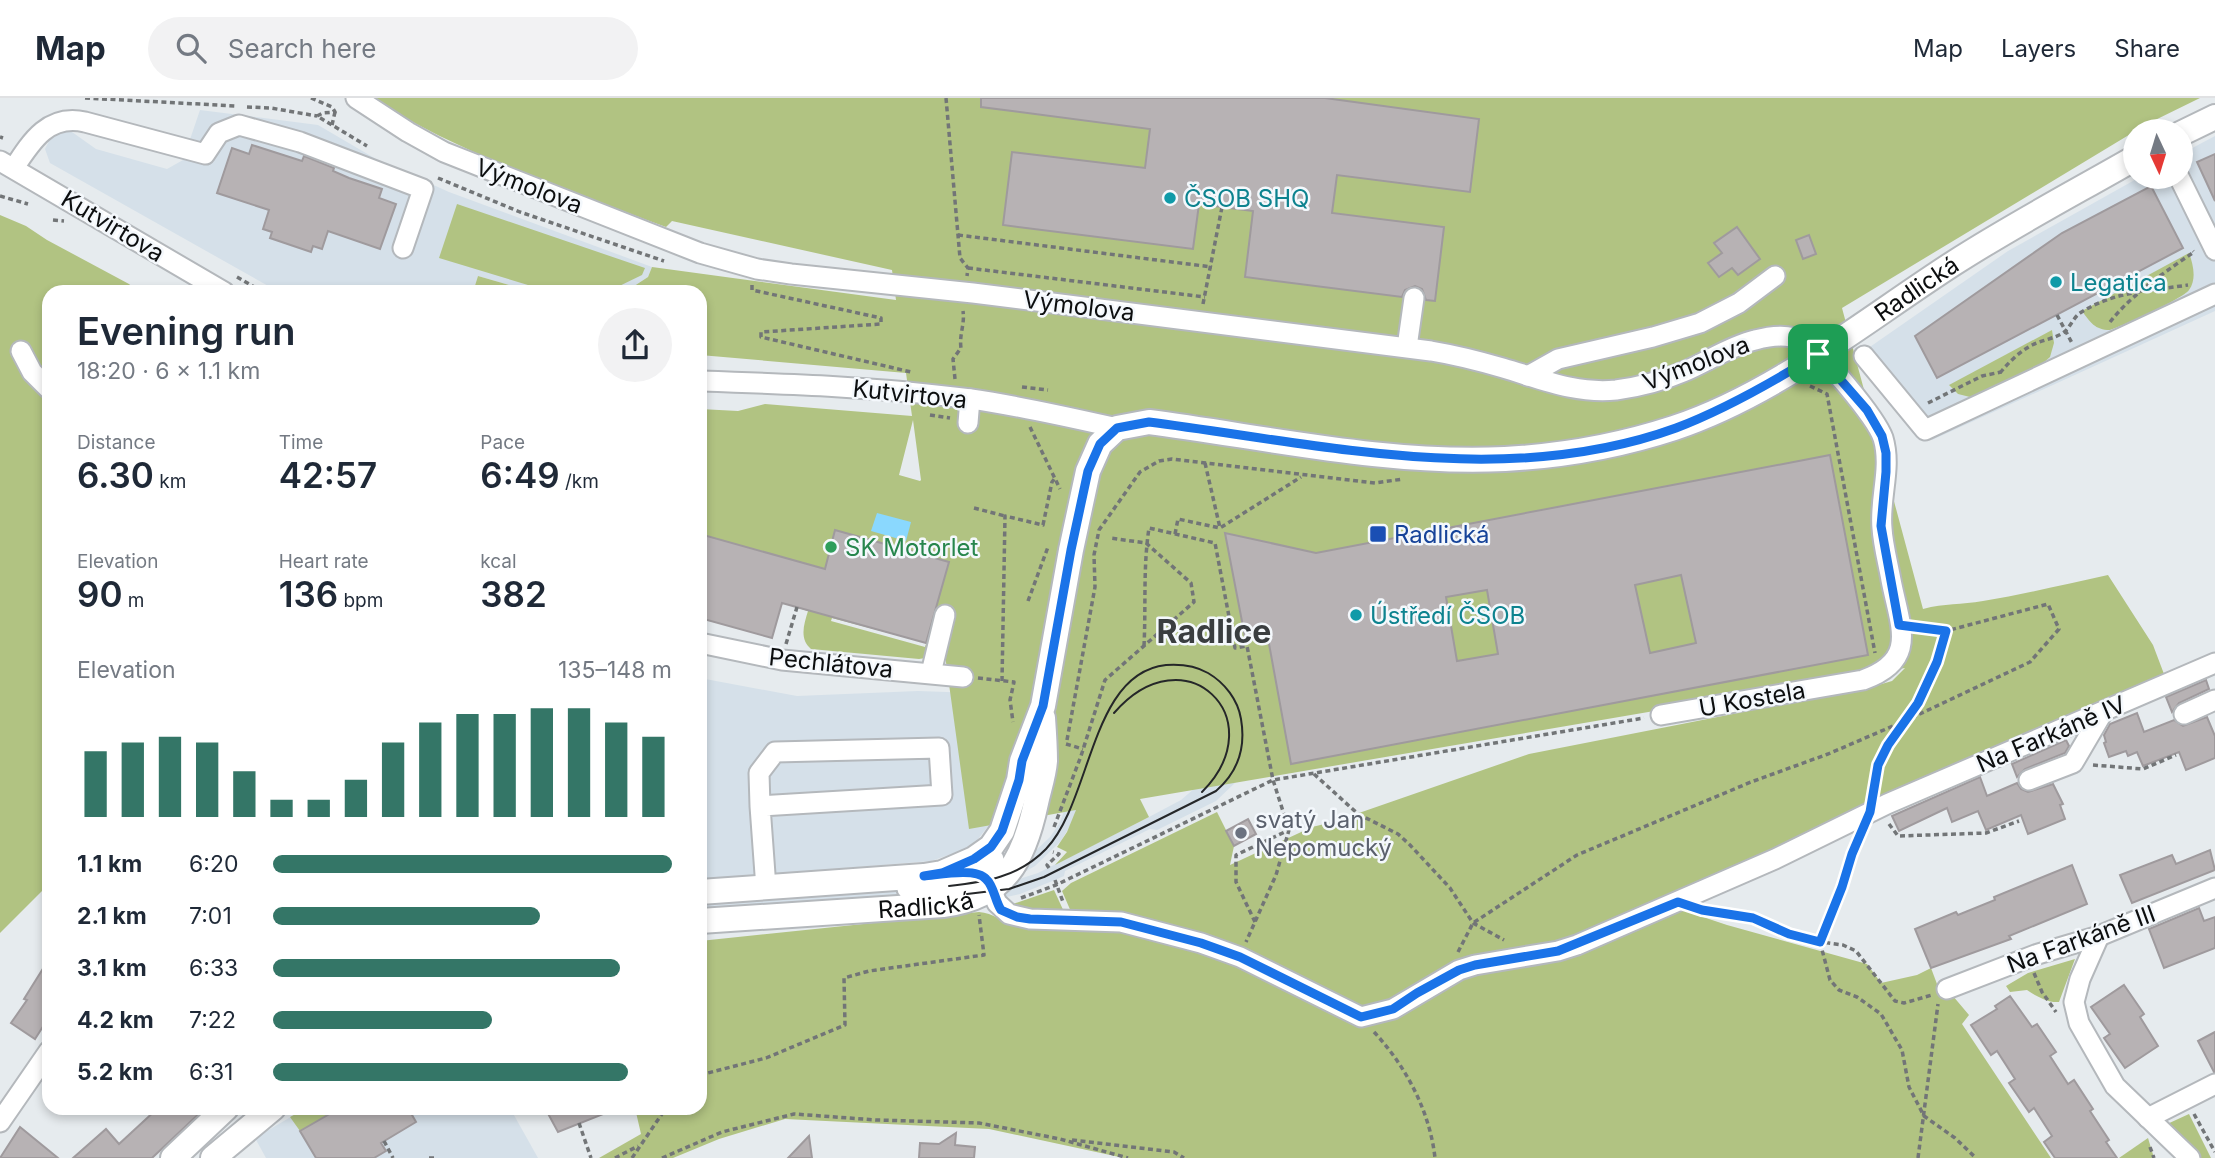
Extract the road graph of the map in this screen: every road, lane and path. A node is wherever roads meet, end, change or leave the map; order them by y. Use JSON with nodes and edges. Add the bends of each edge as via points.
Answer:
{"nodes":[{"id":1,"x":85,"y":98,"type":"edge"},
{"id":2,"x":356,"y":98,"type":"edge"},
{"id":3,"x":946,"y":98,"type":"edge"},
{"id":4,"x":335,"y":112,"type":"dead end"},
{"id":5,"x":317,"y":116,"type":"dead end"},
{"id":6,"x":2215,"y":117,"type":"edge"},
{"id":7,"x":332,"y":125,"type":"dead end"},
{"id":8,"x":2193,"y":128,"type":"edge"},
{"id":9,"x":7,"y":165,"type":"edge"},
{"id":10,"x":2123,"y":166,"type":"edge"},
{"id":11,"x":2185,"y":189,"type":"edge"},
{"id":12,"x":0,"y":196,"type":"edge"},
{"id":13,"x":28,"y":204,"type":"dead end"},
{"id":14,"x":958,"y":235,"type":"junction"},
{"id":15,"x":2189,"y":240,"type":"dead end"},
{"id":16,"x":403,"y":247,"type":"dead end"},
{"id":17,"x":2215,"y":250,"type":"edge"},
{"id":18,"x":1212,"y":267,"type":"dead end"},
{"id":19,"x":968,"y":268,"type":"junction"},
{"id":20,"x":754,"y":275,"type":"junction"},
{"id":21,"x":1775,"y":276,"type":"dead end"},
{"id":22,"x":212,"y":285,"type":"edge"},
{"id":23,"x":2190,"y":285,"type":"dead end"},
{"id":24,"x":2143,"y":291,"type":"junction"},
{"id":25,"x":964,"y":292,"type":"junction"},
{"id":26,"x":2215,"y":294,"type":"edge"},
{"id":27,"x":1205,"y":297,"type":"dead end"},
{"id":28,"x":1414,"y":298,"type":"dead end"},
{"id":29,"x":2057,"y":315,"type":"dead end"},
{"id":30,"x":2066,"y":331,"type":"junction"},
{"id":31,"x":2052,"y":339,"type":"dead end"},
{"id":32,"x":1407,"y":347,"type":"junction"},
{"id":33,"x":21,"y":351,"type":"dead end"},
{"id":34,"x":1818,"y":354,"type":"junction"},
{"id":35,"x":2087,"y":354,"type":"junction"},
{"id":36,"x":1864,"y":356,"type":"dead end"},
{"id":37,"x":914,"y":372,"type":"dead end"},
{"id":38,"x":1528,"y":376,"type":"junction"},
{"id":39,"x":955,"y":379,"type":"dead end"},
{"id":40,"x":707,"y":380,"type":"edge"},
{"id":41,"x":42,"y":382,"type":"edge"},
{"id":42,"x":1827,"y":394,"type":"dead end"},
{"id":43,"x":971,"y":400,"type":"junction"},
{"id":44,"x":968,"y":423,"type":"dead end"},
{"id":45,"x":1029,"y":426,"type":"dead end"},
{"id":46,"x":1117,"y":428,"type":"junction"},
{"id":47,"x":1205,"y":463,"type":"dead end"},
{"id":48,"x":1303,"y":476,"type":"dead end"},
{"id":49,"x":1055,"y":478,"type":"junction"},
{"id":50,"x":1058,"y":499,"type":"dead end"},
{"id":51,"x":974,"y":508,"type":"dead end"},
{"id":52,"x":1005,"y":516,"type":"junction"},
{"id":53,"x":1220,"y":528,"type":"junction"},
{"id":54,"x":1175,"y":534,"type":"junction"},
{"id":55,"x":1110,"y":538,"type":"dead end"},
{"id":56,"x":1146,"y":543,"type":"junction"},
{"id":57,"x":1048,"y":547,"type":"dead end"},
{"id":58,"x":1095,"y":587,"type":"dead end"},
{"id":59,"x":1028,"y":601,"type":"dead end"},
{"id":60,"x":797,"y":607,"type":"dead end"},
{"id":61,"x":945,"y":615,"type":"dead end"},
{"id":62,"x":1899,"y":625,"type":"junction"},
{"id":63,"x":1946,"y":631,"type":"junction"},
{"id":64,"x":707,"y":644,"type":"edge"},
{"id":65,"x":1144,"y":646,"type":"junction"},
{"id":66,"x":1876,"y":656,"type":"dead end"},
{"id":67,"x":782,"y":660,"type":"junction"},
{"id":68,"x":2215,"y":663,"type":"edge"},
{"id":69,"x":931,"y":673,"type":"junction"},
{"id":70,"x":963,"y":677,"type":"dead end"},
{"id":71,"x":1014,"y":682,"type":"dead end"},
{"id":72,"x":2215,"y":701,"type":"edge"},
{"id":73,"x":1043,"y":706,"type":"junction"},
{"id":74,"x":2103,"y":712,"type":"junction"},
{"id":75,"x":2184,"y":714,"type":"dead end"},
{"id":76,"x":1661,"y":715,"type":"joint"},
{"id":77,"x":1906,"y":720,"type":"junction"},
{"id":78,"x":1066,"y":744,"type":"junction"},
{"id":79,"x":1083,"y":749,"type":"junction"},
{"id":80,"x":1064,"y":755,"type":"dead end"},
{"id":81,"x":2176,"y":755,"type":"dead end"},
{"id":82,"x":2073,"y":763,"type":"junction"},
{"id":83,"x":1314,"y":774,"type":"junction"},
{"id":84,"x":1019,"y":780,"type":"junction"},
{"id":85,"x":1273,"y":780,"type":"junction"},
{"id":86,"x":2029,"y":780,"type":"dead end"},
{"id":87,"x":760,"y":806,"type":"junction"},
{"id":88,"x":1878,"y":808,"type":"junction"},
{"id":89,"x":2019,"y":821,"type":"dead end"},
{"id":90,"x":1052,"y":830,"type":"dead end"},
{"id":91,"x":1289,"y":830,"type":"junction"},
{"id":92,"x":1053,"y":852,"type":"dead end"},
{"id":93,"x":1049,"y":868,"type":"dead end"},
{"id":94,"x":924,"y":876,"type":"junction"},
{"id":95,"x":989,"y":886,"type":"junction"},
{"id":96,"x":766,"y":888,"type":"junction"},
{"id":97,"x":2215,"y":888,"type":"edge"},
{"id":98,"x":707,"y":892,"type":"edge"},
{"id":99,"x":707,"y":902,"type":"edge"},
{"id":100,"x":1678,"y":902,"type":"junction"},
{"id":101,"x":707,"y":911,"type":"edge"},
{"id":102,"x":707,"y":921,"type":"edge"},
{"id":103,"x":1473,"y":923,"type":"junction"},
{"id":104,"x":2099,"y":936,"type":"junction"},
{"id":105,"x":1820,"y":942,"type":"junction"},
{"id":106,"x":1542,"y":954,"type":"junction"},
{"id":107,"x":1444,"y":978,"type":"junction"},
{"id":108,"x":1947,"y":989,"type":"dead end"},
{"id":109,"x":1361,"y":1017,"type":"junction"},
{"id":110,"x":42,"y":1061,"type":"edge"},
{"id":111,"x":707,"y":1073,"type":"edge"},
{"id":112,"x":2215,"y":1084,"type":"edge"},
{"id":113,"x":2185,"y":1098,"type":"junction"},
{"id":114,"x":219,"y":1115,"type":"edge"},
{"id":115,"x":233,"y":1115,"type":"edge"},
{"id":116,"x":247,"y":1115,"type":"edge"},
{"id":117,"x":265,"y":1115,"type":"edge"},
{"id":118,"x":661,"y":1115,"type":"edge"},
{"id":119,"x":1924,"y":1116,"type":"junction"},
{"id":120,"x":2148,"y":1118,"type":"junction"},
{"id":121,"x":0,"y":1122,"type":"edge"},
{"id":122,"x":579,"y":1123,"type":"dead end"},
{"id":123,"x":1060,"y":1139,"type":"junction"},
{"id":124,"x":384,"y":1141,"type":"dead end"},
{"id":125,"x":641,"y":1144,"type":"junction"},
{"id":126,"x":2215,"y":1152,"type":"edge"},
{"id":127,"x":173,"y":1158,"type":"edge"},
{"id":128,"x":187,"y":1158,"type":"edge"},
{"id":129,"x":200,"y":1158,"type":"edge"},
{"id":130,"x":213,"y":1158,"type":"edge"},
{"id":131,"x":393,"y":1158,"type":"edge"},
{"id":132,"x":429,"y":1158,"type":"edge"},
{"id":133,"x":436,"y":1158,"type":"edge"},
{"id":134,"x":591,"y":1158,"type":"edge"},
{"id":135,"x":615,"y":1158,"type":"edge"},
{"id":136,"x":632,"y":1158,"type":"edge"},
{"id":137,"x":662,"y":1158,"type":"edge"},
{"id":138,"x":1128,"y":1158,"type":"edge"},
{"id":139,"x":1184,"y":1158,"type":"edge"},
{"id":140,"x":1435,"y":1158,"type":"edge"},
{"id":141,"x":1918,"y":1158,"type":"edge"},
{"id":142,"x":1976,"y":1158,"type":"edge"},
{"id":143,"x":2190,"y":1158,"type":"edge"}],
"edges":[{"from":1,"to":5,"type":"path","via":[[271,108]]},
{"from":2,"to":20,"type":"street","name":"Výmolova","via":[[444,152]]},
{"from":3,"to":14,"type":"path"},
{"from":4,"to":7,"type":"path"},
{"from":6,"to":8,"type":"main road"},
{"from":9,"to":16,"type":"street","via":[[60,120],[85,122],[205,154],[219,133],[239,125],[300,142],[423,189]]},
{"from":9,"to":22,"type":"street","name":"Kutvirtova"},
{"from":10,"to":34,"type":"main road","name":"Radlická","via":[[1956,262]]},
{"from":11,"to":17,"type":"street"},
{"from":12,"to":13,"type":"path"},
{"from":14,"to":18,"type":"path"},
{"from":14,"to":19,"type":"path","via":[[960,258]]},
{"from":15,"to":24,"type":"path","via":[[2194,252]]},
{"from":19,"to":25,"type":"path"},
{"from":19,"to":27,"type":"path"},
{"from":20,"to":25,"type":"street","name":"Výmolova","via":[[791,274]]},
{"from":20,"to":37,"type":"path","via":[[752,290],[881,318],[881,324],[761,332],[761,337]]},
{"from":21,"to":38,"type":"street","via":[[1739,303],[1700,323],[1558,359]]},
{"from":23,"to":24,"type":"path"},
{"from":24,"to":30,"type":"path","via":[[2105,299],[2077,315]]},
{"from":24,"to":35,"type":"path","via":[[2121,309]]},
{"from":25,"to":32,"type":"street","name":"Výmolova"},
{"from":25,"to":39,"type":"path","via":[[965,323],[959,334],[961,348],[953,359]]},
{"from":26,"to":35,"type":"street"},
{"from":28,"to":32,"type":"street"},
{"from":29,"to":30,"type":"path"},
{"from":30,"to":31,"type":"path"},
{"from":30,"to":35,"type":"path"},
{"from":32,"to":38,"type":"street","name":"Výmolova","via":[[1461,356]]},
{"from":33,"to":41,"type":"street"},
{"from":34,"to":38,"type":"street","name":"Výmolova","via":[[1802,341],[1776,336],[1752,341],[1681,373],[1615,390],[1580,390]]},
{"from":34,"to":46,"type":"main road","name":"Radlická","via":[[1739,400],[1676,428],[1637,440],[1545,456],[1425,458],[1149,422]]},
{"from":34,"to":62,"type":"street","name":"U Kostela","via":[[1867,410],[1882,436],[1886,472],[1881,526]]},
{"from":35,"to":36,"type":"street","via":[[1925,430]]},
{"from":40,"to":43,"type":"street","name":"Kutvirtova","via":[[865,388]]},
{"from":42,"to":66,"type":"path"},
{"from":43,"to":44,"type":"street"},
{"from":43,"to":46,"type":"street","name":"Kutvirtova"},
{"from":45,"to":49,"type":"path"},
{"from":46,"to":73,"type":"main road","name":"Radlická","via":[[1100,444],[1088,471]]},
{"from":47,"to":53,"type":"path"},
{"from":48,"to":53,"type":"path"},
{"from":49,"to":50,"type":"path","via":[[1061,487]]},
{"from":49,"to":52,"type":"path","via":[[1043,525]]},
{"from":51,"to":52,"type":"path"},
{"from":52,"to":71,"type":"path","via":[[1002,681]]},
{"from":53,"to":54,"type":"path","via":[[1178,519]]},
{"from":54,"to":56,"type":"path","via":[[1149,528]]},
{"from":54,"to":85,"type":"path","via":[[1214,543],[1235,648],[1247,646]]},
{"from":55,"to":56,"type":"path"},
{"from":56,"to":65,"type":"path"},
{"from":56,"to":65,"type":"path","via":[[1191,583],[1194,602]]},
{"from":57,"to":59,"type":"path"},
{"from":58,"to":78,"type":"path"},
{"from":60,"to":67,"type":"path"},
{"from":61,"to":69,"type":"street"},
{"from":62,"to":63,"type":"path"},
{"from":62,"to":76,"type":"street","name":"U Kostela","via":[[1899,655],[1877,675]]},
{"from":63,"to":77,"type":"path","via":[[1937,662]]},
{"from":63,"to":77,"type":"path","via":[[2048,604],[2059,629],[2030,662]]},
{"from":64,"to":67,"type":"street","name":"Pechlátova"},
{"from":65,"to":79,"type":"path","via":[[1105,680]]},
{"from":67,"to":69,"type":"street","name":"Pechlátova"},
{"from":68,"to":74,"type":"street","name":"Na Farkáně Ⅳ"},
{"from":69,"to":70,"type":"street","name":"Pechlátova"},
{"from":72,"to":75,"type":"street"},
{"from":73,"to":84,"type":"main road","name":"Radlická"},
{"from":73,"to":95,"type":"main road","name":"Radlická","via":[[1045,763],[1029,835],[1012,868]]},
{"from":74,"to":82,"type":"street"},
{"from":74,"to":88,"type":"street","name":"Na Farkáně Ⅳ"},
{"from":76,"to":83,"type":"path"},
{"from":77,"to":88,"type":"path","via":[[1878,765]]},
{"from":77,"to":103,"type":"path","via":[[1577,855]]},
{"from":78,"to":79,"type":"path"},
{"from":78,"to":80,"type":"path"},
{"from":79,"to":90,"type":"path"},
{"from":81,"to":82,"type":"path","via":[[2143,769]]},
{"from":82,"to":86,"type":"street"},
{"from":83,"to":85,"type":"path"},
{"from":83,"to":103,"type":"path","via":[[1358,814],[1410,845],[1450,888]]},
{"from":84,"to":94,"type":"main road","name":"Radlická","via":[[1002,831],[991,847],[942,873]]},
{"from":84,"to":95,"type":"street","via":[[1014,824]]},
{"from":85,"to":91,"type":"path"},
{"from":85,"to":95,"type":"path","via":[[1016,900]]},
{"from":87,"to":87,"type":"street","via":[[942,795],[939,748],[775,752],[759,773]]},
{"from":87,"to":96,"type":"street"},
{"from":88,"to":89,"type":"path","via":[[1898,836],[1986,833]]},
{"from":88,"to":100,"type":"street","name":"Na Farkáně Ⅳ"},
{"from":88,"to":105,"type":"path","via":[[1852,854]]},
{"from":91,"to":91,"type":"path","via":[[1236,855],[1236,882],[1255,922]]},
{"from":92,"to":93,"type":"path","via":[[1059,854]]},
{"from":94,"to":95,"type":"street"},
{"from":94,"to":96,"type":"main road","name":"Radlická"},
{"from":95,"to":99,"type":"street","via":[[965,882]]},
{"from":95,"to":101,"type":"street","via":[[967,894]]},
{"from":95,"to":102,"type":"main road","name":"Radlická","via":[[970,900],[943,905]]},
{"from":95,"to":109,"type":"street","via":[[1001,910],[1017,917],[1121,922],[1201,943],[1240,957]]},
{"from":95,"to":111,"type":"path","via":[[984,955],[844,978],[845,1024],[766,1058]]},
{"from":96,"to":98,"type":"main road","name":"Radlická"},
{"from":97,"to":104,"type":"street","name":"Na Farkáně Ⅲ"},
{"from":100,"to":105,"type":"path","via":[[1753,918]]},
{"from":100,"to":106,"type":"street","name":"Na Farkáně Ⅳ","via":[[1577,945]]},
{"from":103,"to":106,"type":"path"},
{"from":103,"to":107,"type":"path"},
{"from":104,"to":108,"type":"street","name":"Na Farkáně Ⅲ"},
{"from":104,"to":120,"type":"street","via":[[2074,1002],[2079,1023],[2115,1086]]},
{"from":105,"to":119,"type":"path","via":[[1830,980],[1881,1014],[1893,1031],[1909,1087]]},
{"from":105,"to":119,"type":"path","via":[[1856,951],[1895,1001],[1904,1003],[1940,992]]},
{"from":106,"to":107,"type":"street","name":"Na Farkáně Ⅳ","via":[[1475,965]]},
{"from":107,"to":109,"type":"street","name":"Na Farkáně Ⅳ","via":[[1393,1009]]},
{"from":109,"to":140,"type":"path","via":[[1389,1048],[1414,1091],[1427,1118]]},
{"from":110,"to":121,"type":"street"},
{"from":112,"to":113,"type":"street"},
{"from":113,"to":120,"type":"street"},
{"from":113,"to":126,"type":"path"},
{"from":114,"to":127,"type":"main road"},
{"from":115,"to":128,"type":"street"},
{"from":116,"to":129,"type":"street"},
{"from":117,"to":130,"type":"main road"},
{"from":118,"to":125,"type":"path"},
{"from":119,"to":141,"type":"path"},
{"from":119,"to":142,"type":"path"},
{"from":120,"to":143,"type":"street"},
{"from":122,"to":134,"type":"path"},
{"from":123,"to":137,"type":"path","via":[[979,1123],[794,1114],[722,1132]]},
{"from":123,"to":138,"type":"path"},
{"from":123,"to":139,"type":"path","via":[[1174,1152]]},
{"from":124,"to":131,"type":"path"},
{"from":125,"to":135,"type":"path"},
{"from":125,"to":136,"type":"path"},
{"from":132,"to":133,"type":"path"}]}
